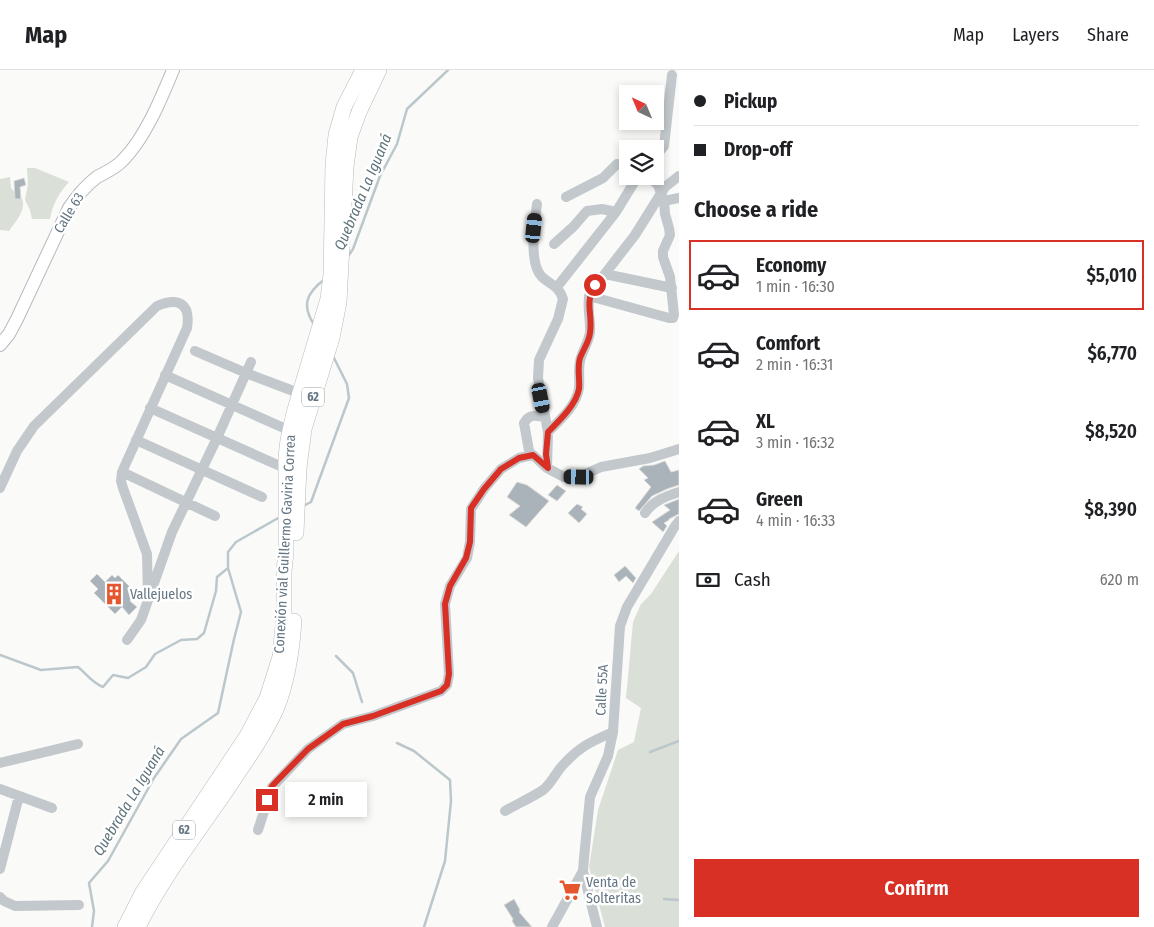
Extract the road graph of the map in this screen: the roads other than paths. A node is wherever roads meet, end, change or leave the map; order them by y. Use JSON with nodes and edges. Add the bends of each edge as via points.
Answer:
{"nodes":[{"id":1,"x":173,"y":70,"type":"edge"},
{"id":2,"x":362,"y":70,"type":"edge"},
{"id":3,"x":379,"y":70,"type":"edge"},
{"id":4,"x":672,"y":75,"type":"dead end"},
{"id":5,"x":664,"y":146,"type":"edge"},
{"id":6,"x":619,"y":164,"type":"edge"},
{"id":7,"x":679,"y":176,"type":"edge"},
{"id":8,"x":632,"y":185,"type":"edge"},
{"id":9,"x":658,"y":185,"type":"edge"},
{"id":10,"x":663,"y":197,"type":"junction"},
{"id":11,"x":566,"y":198,"type":"dead end"},
{"id":12,"x":679,"y":198,"type":"edge"},
{"id":13,"x":537,"y":204,"type":"dead end"},
{"id":14,"x":616,"y":212,"type":"junction"},
{"id":15,"x":337,"y":240,"type":"junction"},
{"id":16,"x":554,"y":244,"type":"dead end"},
{"id":17,"x":604,"y":274,"type":"junction"},
{"id":18,"x":558,"y":287,"type":"junction"},
{"id":19,"x":672,"y":288,"type":"junction"},
{"id":20,"x":589,"y":296,"type":"junction"},
{"id":21,"x":0,"y":345,"type":"edge"},
{"id":22,"x":195,"y":350,"type":"dead end"},
{"id":23,"x":251,"y":362,"type":"dead end"},
{"id":24,"x":246,"y":373,"type":"junction"},
{"id":25,"x":165,"y":375,"type":"junction"},
{"id":26,"x":296,"y":392,"type":"dead end"},
{"id":27,"x":232,"y":406,"type":"junction"},
{"id":28,"x":150,"y":408,"type":"junction"},
{"id":29,"x":545,"y":417,"type":"junction"},
{"id":30,"x":286,"y":429,"type":"dead end"},
{"id":31,"x":548,"y":432,"type":"junction"},
{"id":32,"x":217,"y":438,"type":"junction"},
{"id":33,"x":136,"y":440,"type":"junction"},
{"id":34,"x":679,"y":449,"type":"edge"},
{"id":35,"x":530,"y":456,"type":"junction"},
{"id":36,"x":280,"y":466,"type":"dead end"},
{"id":37,"x":548,"y":468,"type":"junction"},
{"id":38,"x":202,"y":470,"type":"junction"},
{"id":39,"x":122,"y":472,"type":"junction"},
{"id":40,"x":1,"y":483,"type":"edge"},
{"id":41,"x":679,"y":492,"type":"edge"},
{"id":42,"x":262,"y":497,"type":"dead end"},
{"id":43,"x":187,"y":503,"type":"junction"},
{"id":44,"x":645,"y":513,"type":"dead end"},
{"id":45,"x":215,"y":516,"type":"dead end"},
{"id":46,"x":679,"y":521,"type":"edge"},
{"id":47,"x":290,"y":554,"type":"junction"},
{"id":48,"x":148,"y":598,"type":"junction"},
{"id":49,"x":127,"y":640,"type":"dead end"},
{"id":50,"x":614,"y":732,"type":"junction"},
{"id":51,"x":78,"y":744,"type":"dead end"},
{"id":52,"x":0,"y":763,"type":"edge"},
{"id":53,"x":0,"y":789,"type":"edge"},
{"id":54,"x":19,"y":796,"type":"junction"},
{"id":55,"x":52,"y":808,"type":"dead end"},
{"id":56,"x":505,"y":812,"type":"dead end"},
{"id":57,"x":258,"y":830,"type":"dead end"},
{"id":58,"x":0,"y":869,"type":"edge"},
{"id":59,"x":583,"y":871,"type":"junction"},
{"id":60,"x":0,"y":897,"type":"edge"},
{"id":61,"x":79,"y":905,"type":"dead end"},
{"id":62,"x":124,"y":927,"type":"edge"},
{"id":63,"x":138,"y":927,"type":"edge"},
{"id":64,"x":552,"y":927,"type":"edge"},
{"id":65,"x":597,"y":927,"type":"edge"}],
"edges":[{"from":1,"to":21,"type":"main road","name":"Calle 63","via":[[131,150],[118,165],[87,185],[69,208],[17,319]]},
{"from":2,"to":15,"type":"highway","name":"Conexión vial Guillermo Gaviria Correa","number":"62","via":[[344,107],[336,135],[333,165]]},
{"from":3,"to":15,"type":"highway","name":"Conexión vial Guillermo Gaviria Correa","number":"62","via":[[350,137]]},
{"from":4,"to":5,"type":"street"},
{"from":6,"to":11,"type":"street","via":[[603,178]]},
{"from":7,"to":10,"type":"street","via":[[665,187]]},
{"from":8,"to":14,"type":"street"},
{"from":9,"to":10,"type":"street"},
{"from":10,"to":12,"type":"street"},
{"from":10,"to":17,"type":"street"},
{"from":10,"to":19,"type":"street","via":[[670,235],[663,257]]},
{"from":13,"to":18,"type":"street","via":[[534,262],[541,276]]},
{"from":14,"to":16,"type":"street","via":[[602,209],[587,211]]},
{"from":14,"to":18,"type":"street"},
{"from":15,"to":47,"type":"highway","name":"Conexión vial Guillermo Gaviria Correa","number":"62","via":[[328,299],[288,440]]},
{"from":17,"to":19,"type":"street"},
{"from":17,"to":20,"type":"street"},
{"from":18,"to":29,"type":"street","via":[[563,299],[558,319],[539,360],[538,378]]},
{"from":19,"to":20,"type":"street","via":[[674,315],[671,318]]},
{"from":20,"to":31,"type":"street","via":[[590,334],[580,359],[579,389],[574,401]]},
{"from":22,"to":24,"type":"street"},
{"from":23,"to":24,"type":"street"},
{"from":24,"to":26,"type":"street"},
{"from":24,"to":27,"type":"street"},
{"from":25,"to":27,"type":"street"},
{"from":25,"to":28,"type":"street"},
{"from":25,"to":40,"type":"street","via":[[187,328],[189,317],[180,303],[168,302],[157,306],[34,426]]},
{"from":27,"to":30,"type":"street"},
{"from":27,"to":32,"type":"street"},
{"from":28,"to":32,"type":"street"},
{"from":28,"to":33,"type":"street"},
{"from":29,"to":31,"type":"street"},
{"from":29,"to":35,"type":"street","via":[[528,417],[524,423]]},
{"from":31,"to":37,"type":"street"},
{"from":32,"to":36,"type":"street"},
{"from":32,"to":38,"type":"street"},
{"from":33,"to":38,"type":"street"},
{"from":33,"to":39,"type":"street"},
{"from":34,"to":37,"type":"street","via":[[601,467],[579,477],[564,477]]},
{"from":35,"to":37,"type":"street"},
{"from":35,"to":57,"type":"street","via":[[519,458],[501,469],[471,508],[466,558],[450,586],[445,604],[447,685],[441,691],[343,724],[308,749],[272,786]]},
{"from":38,"to":42,"type":"street"},
{"from":38,"to":43,"type":"street"},
{"from":39,"to":43,"type":"street"},
{"from":39,"to":48,"type":"street","via":[[122,488],[147,554]]},
{"from":41,"to":44,"type":"street","via":[[653,504]]},
{"from":43,"to":45,"type":"street"},
{"from":43,"to":48,"type":"street","via":[[172,532]]},
{"from":46,"to":50,"type":"street","name":"Calle 55A","via":[[622,617]]},
{"from":47,"to":62,"type":"highway","name":"Conexión vial Guillermo Gaviria Correa","number":"62","via":[[284,571],[280,658],[266,698],[247,736],[143,892]]},
{"from":47,"to":63,"type":"highway","name":"Conexión vial Guillermo Gaviria Correa","number":"62","via":[[292,651],[277,707],[258,743],[164,880]]},
{"from":48,"to":49,"type":"street","via":[[141,620]]},
{"from":50,"to":56,"type":"street","via":[[583,746],[542,791]]},
{"from":50,"to":59,"type":"street","name":"Calle 55A","via":[[608,756],[590,797]]},
{"from":51,"to":52,"type":"street"},
{"from":53,"to":54,"type":"street"},
{"from":54,"to":55,"type":"street"},
{"from":54,"to":58,"type":"street"},
{"from":59,"to":64,"type":"street"},
{"from":59,"to":65,"type":"street"},
{"from":60,"to":61,"type":"street","via":[[15,906]]}]}
